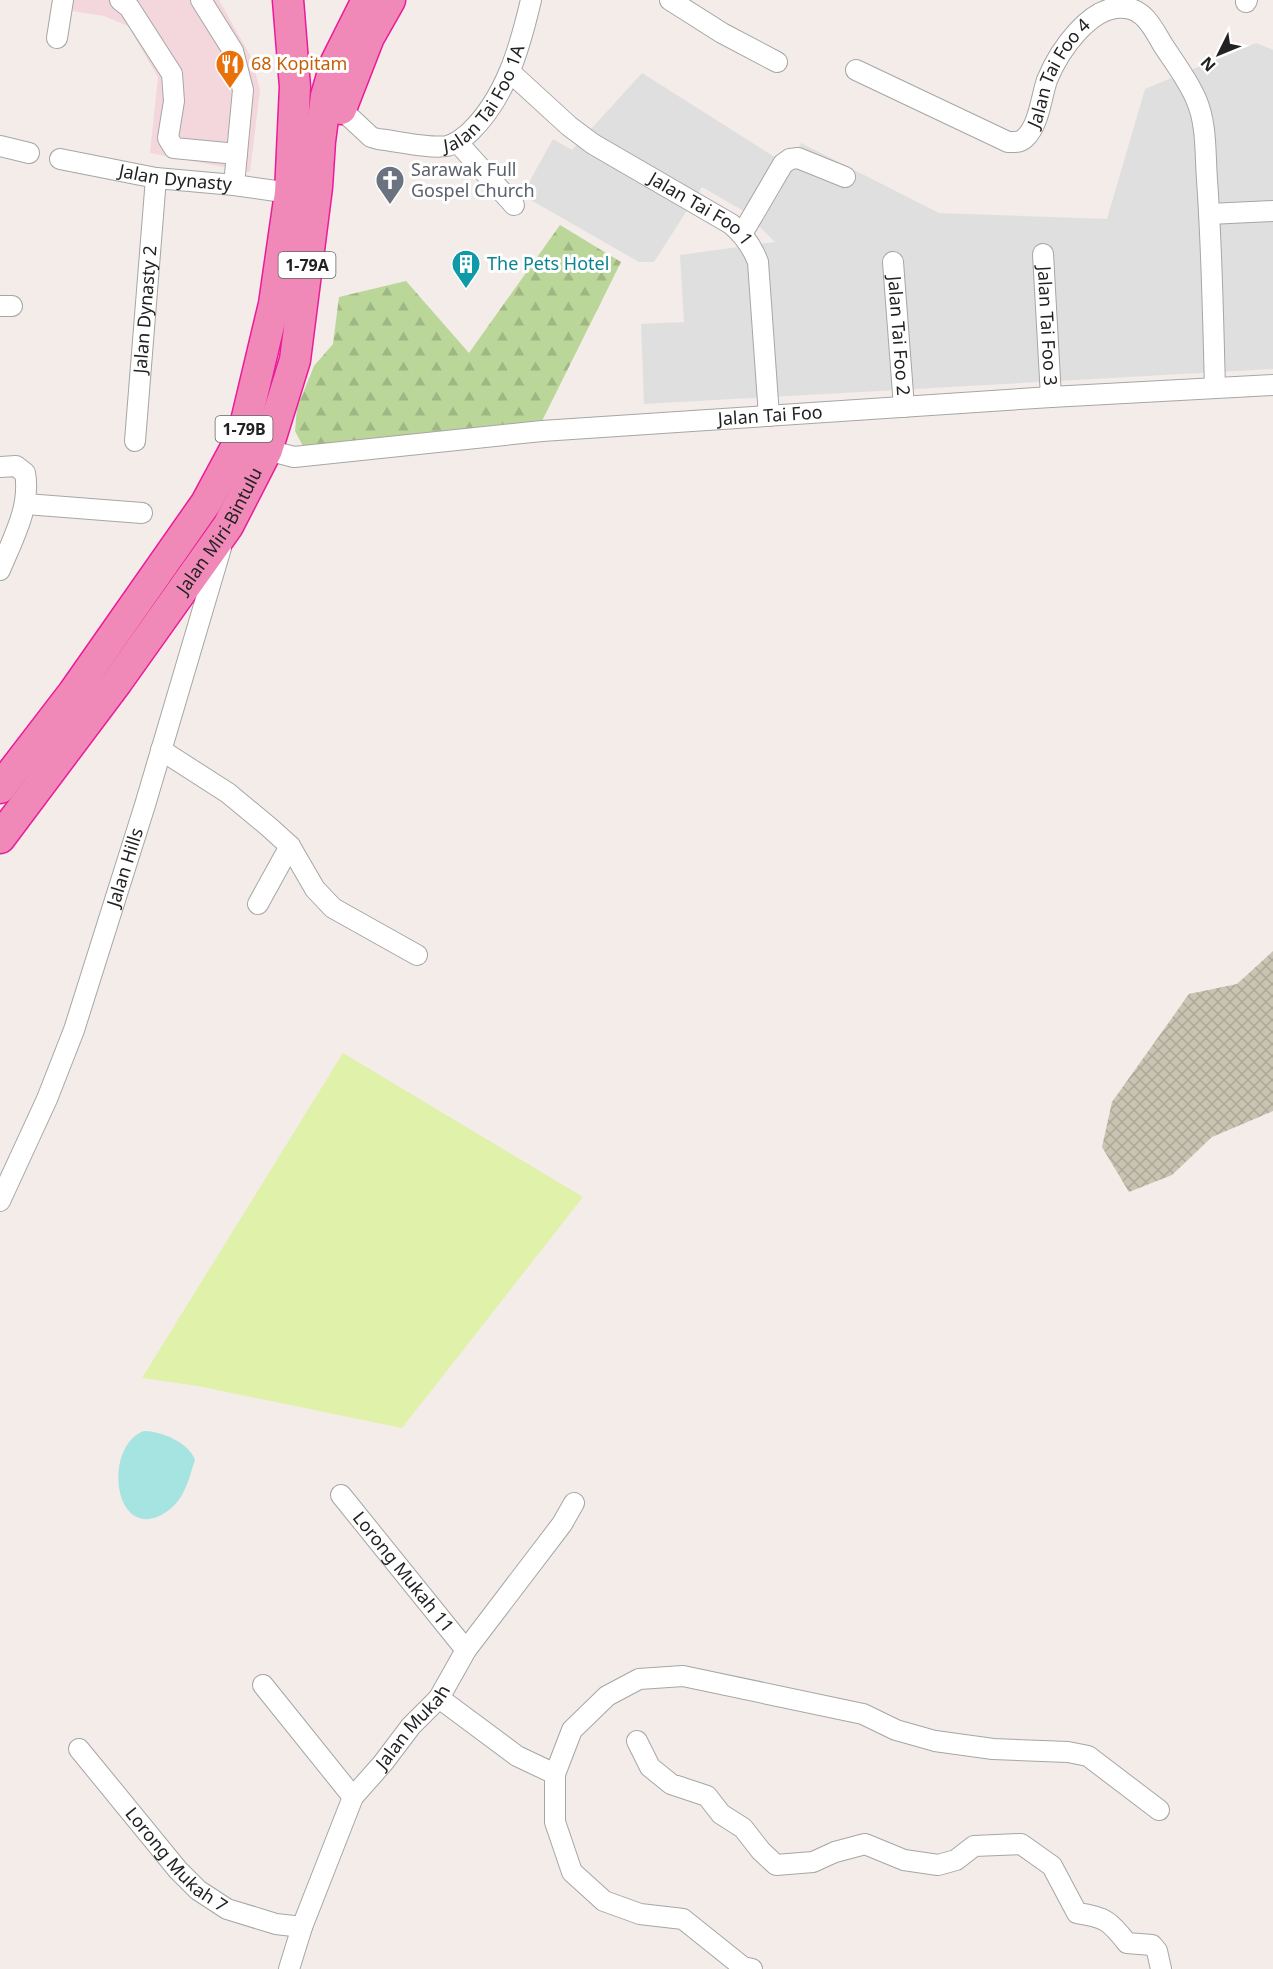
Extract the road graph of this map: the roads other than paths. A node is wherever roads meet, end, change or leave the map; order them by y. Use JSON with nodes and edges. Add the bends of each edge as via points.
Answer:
{"nodes":[{"id":1,"x":63,"y":0,"type":"edge"},
{"id":2,"x":120,"y":0,"type":"edge"},
{"id":3,"x":201,"y":0,"type":"edge"},
{"id":4,"x":274,"y":0,"type":"edge"},
{"id":5,"x":288,"y":0,"type":"edge"},
{"id":6,"x":367,"y":0,"type":"edge"},
{"id":7,"x":390,"y":0,"type":"edge"},
{"id":8,"x":531,"y":0,"type":"edge"},
{"id":9,"x":670,"y":0,"type":"edge"},
{"id":10,"x":1098,"y":6,"type":"edge"},
{"id":11,"x":57,"y":39,"type":"dead end"},
{"id":12,"x":292,"y":50,"type":"junction"},
{"id":13,"x":777,"y":62,"type":"dead end"},
{"id":14,"x":856,"y":70,"type":"dead end"},
{"id":15,"x":510,"y":72,"type":"junction"},
{"id":16,"x":341,"y":109,"type":"junction"},
{"id":17,"x":458,"y":143,"type":"junction"},
{"id":18,"x":0,"y":146,"type":"edge"},
{"id":19,"x":29,"y":153,"type":"dead end"},
{"id":20,"x":237,"y":154,"type":"junction"},
{"id":21,"x":60,"y":159,"type":"dead end"},
{"id":22,"x":845,"y":177,"type":"dead end"},
{"id":23,"x":156,"y":178,"type":"junction"},
{"id":24,"x":234,"y":185,"type":"junction"},
{"id":25,"x":304,"y":190,"type":"junction"},
{"id":26,"x":514,"y":205,"type":"dead end"},
{"id":27,"x":1273,"y":211,"type":"edge"},
{"id":28,"x":1209,"y":214,"type":"junction"},
{"id":29,"x":742,"y":234,"type":"junction"},
{"id":30,"x":1043,"y":254,"type":"dead end"},
{"id":31,"x":893,"y":262,"type":"dead end"},
{"id":32,"x":1273,"y":386,"type":"edge"},
{"id":33,"x":1215,"y":388,"type":"junction"},
{"id":34,"x":1052,"y":397,"type":"junction"},
{"id":35,"x":904,"y":407,"type":"junction"},
{"id":36,"x":769,"y":416,"type":"junction"},
{"id":37,"x":135,"y":441,"type":"dead end"},
{"id":38,"x":267,"y":450,"type":"junction"},
{"id":39,"x":0,"y":467,"type":"edge"},
{"id":40,"x":26,"y":504,"type":"junction"},
{"id":41,"x":142,"y":513,"type":"dead end"},
{"id":42,"x":228,"y":526,"type":"junction"},
{"id":43,"x":0,"y":570,"type":"edge"},
{"id":44,"x":161,"y":750,"type":"junction"},
{"id":45,"x":0,"y":788,"type":"edge"},
{"id":46,"x":0,"y":838,"type":"edge"},
{"id":47,"x":290,"y":846,"type":"junction"},
{"id":48,"x":258,"y":904,"type":"dead end"},
{"id":49,"x":417,"y":955,"type":"dead end"},
{"id":50,"x":0,"y":1201,"type":"edge"},
{"id":51,"x":341,"y":1495,"type":"dead end"},
{"id":52,"x":574,"y":1503,"type":"dead end"},
{"id":53,"x":466,"y":1650,"type":"junction"},
{"id":54,"x":263,"y":1686,"type":"dead end"},
{"id":55,"x":438,"y":1698,"type":"junction"},
{"id":56,"x":637,"y":1741,"type":"dead end"},
{"id":57,"x":79,"y":1749,"type":"dead end"},
{"id":58,"x":555,"y":1774,"type":"junction"},
{"id":59,"x":352,"y":1797,"type":"junction"},
{"id":60,"x":1159,"y":1810,"type":"dead end"},
{"id":61,"x":302,"y":1927,"type":"junction"},
{"id":62,"x":289,"y":1969,"type":"edge"},
{"id":63,"x":752,"y":1969,"type":"edge"},
{"id":64,"x":1161,"y":1969,"type":"edge"}],
"edges":[{"from":1,"to":11,"type":"street"},
{"from":2,"to":20,"type":"street","via":[[129,7],[172,74],[174,100],[168,138],[174,148]]},
{"from":3,"to":20,"type":"street","via":[[233,51],[243,90]]},
{"from":4,"to":12,"type":"highway"},
{"from":5,"to":12,"type":"highway","name":"Jalan Miri-Bintulu","number":"1-79B"},
{"from":6,"to":25,"type":"highway","name":"Jalan Miri-Bintulu","number":"1-79A","via":[[336,62],[326,96],[320,141]]},
{"from":7,"to":16,"type":"highway","via":[[369,37]]},
{"from":8,"to":15,"type":"street","name":"Jalan Tai Foo 1A"},
{"from":9,"to":13,"type":"street"},
{"from":10,"to":14,"type":"street","name":"Jalan Tai Foo 4","via":[[1063,50],[1048,79],[1033,127],[1019,142],[1008,142],[969,125]]},
{"from":10,"to":28,"type":"street","name":"Jalan Tai Foo 4","via":[[1129,8],[1142,15],[1196,99],[1203,122]]},
{"from":12,"to":25,"type":"highway","name":"Jalan Miri-Bintulu","number":"1-79B"},
{"from":15,"to":17,"type":"street","name":"Jalan Tai Foo 1A","via":[[479,123]]},
{"from":15,"to":29,"type":"street","name":"Jalan Tai Foo 1","via":[[593,144]]},
{"from":16,"to":17,"type":"street","name":"Jalan Tai Foo 1A","via":[[371,137],[429,145]]},
{"from":16,"to":25,"type":"highway","via":[[327,169]]},
{"from":17,"to":26,"type":"street"},
{"from":18,"to":19,"type":"street"},
{"from":20,"to":24,"type":"street"},
{"from":21,"to":23,"type":"street","name":"Jalan Dynasty"},
{"from":22,"to":29,"type":"street","via":[[798,158],[790,159],[783,164]]},
{"from":23,"to":24,"type":"street","name":"Jalan Dynasty"},
{"from":23,"to":37,"type":"street","name":"Jalan Dynasty 2"},
{"from":24,"to":25,"type":"street","name":"Jalan Dynasty"},
{"from":25,"to":38,"type":"highway","name":"Jalan Miri-Bintulu","number":"1-79A","via":[[295,360]]},
{"from":25,"to":45,"type":"highway","name":"Jalan Miri-Bintulu","number":"1-79B","via":[[243,434],[206,503],[73,693]]},
{"from":27,"to":28,"type":"street"},
{"from":28,"to":33,"type":"street","name":"Jalan Tai Foo 4"},
{"from":29,"to":36,"type":"street","name":"Jalan Tai Foo 1","via":[[758,262]]},
{"from":30,"to":34,"type":"street","name":"Jalan Tai Foo 3"},
{"from":31,"to":35,"type":"street","name":"Jalan Tai Foo 2"},
{"from":32,"to":33,"type":"street","name":"Jalan Tai Foo"},
{"from":33,"to":34,"type":"street","name":"Jalan Tai Foo"},
{"from":34,"to":35,"type":"street","name":"Jalan Tai Foo"},
{"from":35,"to":36,"type":"street","name":"Jalan Tai Foo"},
{"from":36,"to":38,"type":"street","name":"Jalan Tai Foo","via":[[542,431],[294,458]]},
{"from":38,"to":42,"type":"highway","name":"Jalan Miri-Bintulu","number":"1-79A"},
{"from":39,"to":40,"type":"street","via":[[16,466],[25,472]]},
{"from":40,"to":41,"type":"street"},
{"from":40,"to":43,"type":"street"},
{"from":42,"to":44,"type":"street","name":"Jalan Hills"},
{"from":42,"to":46,"type":"highway","name":"Jalan Miri-Bintulu","number":"1-79A"},
{"from":44,"to":47,"type":"street","via":[[228,793]]},
{"from":44,"to":50,"type":"street","name":"Jalan Hills","via":[[74,1030],[47,1100]]},
{"from":47,"to":48,"type":"street"},
{"from":47,"to":49,"type":"street","via":[[315,889],[333,908]]},
{"from":51,"to":53,"type":"street","name":"Lorong Mukah 11"},
{"from":52,"to":53,"type":"street","name":"Jalan Mukah"},
{"from":53,"to":55,"type":"street","name":"Jalan Mukah"},
{"from":54,"to":59,"type":"street"},
{"from":55,"to":58,"type":"street","via":[[517,1756]]},
{"from":55,"to":59,"type":"street","name":"Jalan Mukah"},
{"from":56,"to":64,"type":"street","via":[[650,1767],[671,1784],[707,1796],[776,1865],[813,1862],[865,1844],[904,1860],[938,1865],[956,1860],[974,1846],[1021,1844],[1052,1866],[1077,1913],[1098,1916],[1113,1925],[1127,1943],[1152,1945]]},
{"from":57,"to":61,"type":"street","name":"Lorong Mukah 7","via":[[198,1890],[227,1909],[276,1924]]},
{"from":58,"to":60,"type":"street","via":[[572,1730],[608,1696],[639,1678],[683,1676],[863,1714],[896,1730],[935,1741],[1088,1755]]},
{"from":58,"to":63,"type":"street","via":[[555,1822],[572,1872],[604,1901],[640,1914],[683,1918],[743,1967]]},
{"from":59,"to":61,"type":"street","name":"Jalan Mukah"},
{"from":61,"to":62,"type":"street","name":"Jalan Mukah"}]}
